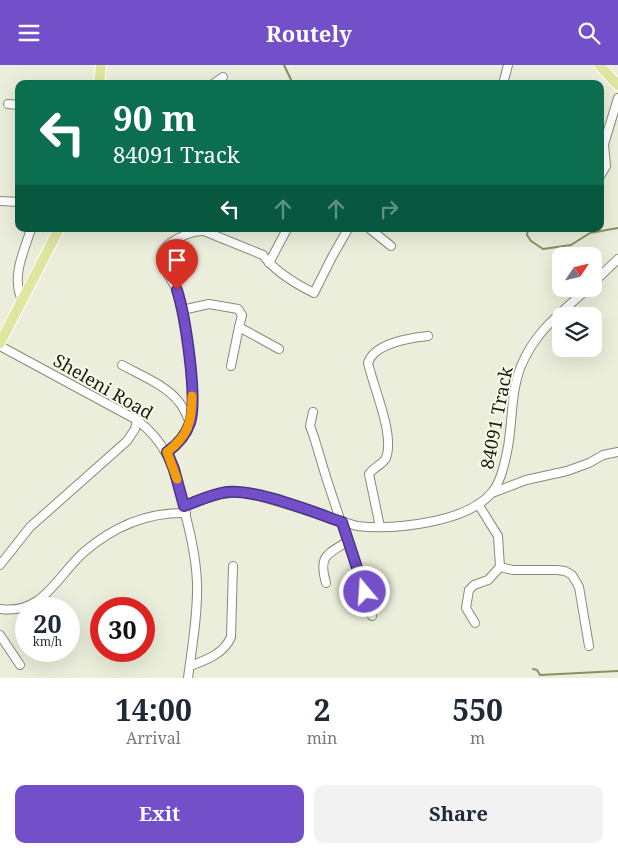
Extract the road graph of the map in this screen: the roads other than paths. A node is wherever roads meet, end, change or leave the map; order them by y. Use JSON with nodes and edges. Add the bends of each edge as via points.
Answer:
{"nodes":[{"id":1,"x":102,"y":65,"type":"edge"},
{"id":2,"x":508,"y":65,"type":"edge"},
{"id":3,"x":599,"y":65,"type":"edge"},
{"id":4,"x":222,"y":77,"type":"dead end"},
{"id":5,"x":100,"y":80,"type":"edge"},
{"id":6,"x":218,"y":80,"type":"edge"},
{"id":7,"x":504,"y":80,"type":"edge"},
{"id":8,"x":618,"y":85,"type":"edge"},
{"id":9,"x":618,"y":98,"type":"edge"},
{"id":10,"x":8,"y":104,"type":"dead end"},
{"id":11,"x":15,"y":105,"type":"edge"},
{"id":12,"x":604,"y":144,"type":"edge"},
{"id":13,"x":604,"y":144,"type":"edge"},
{"id":14,"x":604,"y":169,"type":"edge"},
{"id":15,"x":0,"y":201,"type":"edge"},
{"id":16,"x":15,"y":202,"type":"edge"},
{"id":17,"x":29,"y":232,"type":"edge"},
{"id":18,"x":57,"y":232,"type":"edge"},
{"id":19,"x":192,"y":232,"type":"edge"},
{"id":20,"x":207,"y":232,"type":"edge"},
{"id":21,"x":286,"y":232,"type":"edge"},
{"id":22,"x":346,"y":232,"type":"edge"},
{"id":23,"x":374,"y":232,"type":"edge"},
{"id":24,"x":391,"y":246,"type":"dead end"},
{"id":25,"x":618,"y":259,"type":"edge"},
{"id":26,"x":269,"y":263,"type":"junction"},
{"id":27,"x":602,"y":274,"type":"edge"},
{"id":28,"x":578,"y":297,"type":"edge"},
{"id":29,"x":22,"y":300,"type":"junction"},
{"id":30,"x":182,"y":310,"type":"junction"},
{"id":31,"x":239,"y":327,"type":"junction"},
{"id":32,"x":428,"y":336,"type":"dead end"},
{"id":33,"x":0,"y":344,"type":"edge"},
{"id":34,"x":279,"y":349,"type":"dead end"},
{"id":35,"x":122,"y":365,"type":"dead end"},
{"id":36,"x":231,"y":366,"type":"dead end"},
{"id":37,"x":312,"y":412,"type":"dead end"},
{"id":38,"x":137,"y":420,"type":"junction"},
{"id":39,"x":188,"y":427,"type":"junction"},
{"id":40,"x":167,"y":452,"type":"junction"},
{"id":41,"x":618,"y":452,"type":"edge"},
{"id":42,"x":492,"y":493,"type":"junction"},
{"id":43,"x":478,"y":504,"type":"junction"},
{"id":44,"x":185,"y":509,"type":"junction"},
{"id":45,"x":342,"y":522,"type":"junction"},
{"id":46,"x":380,"y":527,"type":"junction"},
{"id":47,"x":348,"y":541,"type":"junction"},
{"id":48,"x":0,"y":565,"type":"edge"},
{"id":49,"x":233,"y":566,"type":"dead end"},
{"id":50,"x":500,"y":567,"type":"junction"},
{"id":51,"x":326,"y":583,"type":"dead end"},
{"id":52,"x":1,"y":611,"type":"edge"},
{"id":53,"x":372,"y":617,"type":"dead end"},
{"id":54,"x":475,"y":623,"type":"dead end"},
{"id":55,"x":0,"y":635,"type":"edge"},
{"id":56,"x":588,"y":646,"type":"dead end"},
{"id":57,"x":20,"y":665,"type":"dead end"},
{"id":58,"x":190,"y":666,"type":"junction"},
{"id":59,"x":188,"y":678,"type":"edge"}],
"edges":[{"from":1,"to":5,"type":"main road"},
{"from":2,"to":7,"type":"street"},
{"from":3,"to":8,"type":"main road"},
{"from":4,"to":6,"type":"street"},
{"from":9,"to":13,"type":"street"},
{"from":10,"to":11,"type":"street"},
{"from":12,"to":14,"type":"street"},
{"from":15,"to":16,"type":"street"},
{"from":17,"to":29,"type":"street","via":[[18,277]]},
{"from":18,"to":29,"type":"main road"},
{"from":19,"to":30,"type":"street","via":[[164,249],[161,255]]},
{"from":20,"to":26,"type":"street","via":[[258,252]]},
{"from":21,"to":26,"type":"street"},
{"from":22,"to":26,"type":"street","via":[[314,293]]},
{"from":23,"to":24,"type":"street"},
{"from":25,"to":27,"type":"street"},
{"from":28,"to":42,"type":"street","name":"84091 Track","via":[[547,324],[526,357],[514,390],[502,473]]},
{"from":29,"to":33,"type":"main road"},
{"from":30,"to":31,"type":"street","via":[[209,304],[235,308],[242,314]]},
{"from":30,"to":39,"type":"street","via":[[192,397],[192,417]]},
{"from":31,"to":34,"type":"street"},
{"from":31,"to":36,"type":"street"},
{"from":32,"to":46,"type":"street","via":[[378,349],[368,363],[384,414],[388,449],[384,462],[369,474]]},
{"from":33,"to":38,"type":"street","name":"Sheleni Road"},
{"from":35,"to":39,"type":"street","via":[[176,398],[184,409]]},
{"from":37,"to":45,"type":"street","via":[[310,426]]},
{"from":38,"to":40,"type":"street","name":"Sheleni Road"},
{"from":38,"to":48,"type":"street","via":[[127,441],[30,527]]},
{"from":39,"to":40,"type":"street"},
{"from":40,"to":44,"type":"street","name":"Sheleni Road"},
{"from":41,"to":42,"type":"street"},
{"from":42,"to":43,"type":"street","name":"84091 Track"},
{"from":43,"to":46,"type":"street","name":"84091 Track","via":[[437,521]]},
{"from":43,"to":50,"type":"street","via":[[498,536]]},
{"from":44,"to":45,"type":"street","name":"84091 Track","via":[[220,493],[238,492]]},
{"from":44,"to":52,"type":"street","name":"84091 Track","via":[[130,523],[85,551],[36,602],[24,608]]},
{"from":44,"to":58,"type":"street","name":"Sheleni Road","via":[[197,586]]},
{"from":45,"to":46,"type":"street","name":"84091 Track"},
{"from":45,"to":47,"type":"street"},
{"from":47,"to":51,"type":"street","via":[[324,559]]},
{"from":47,"to":53,"type":"street"},
{"from":49,"to":58,"type":"street","via":[[229,642],[214,656]]},
{"from":50,"to":54,"type":"street","via":[[488,580],[469,590],[466,608]]},
{"from":50,"to":56,"type":"street","via":[[513,571],[557,570],[572,575],[579,587]]},
{"from":55,"to":57,"type":"street"},
{"from":58,"to":59,"type":"street","name":"Sheleni Road"}]}
